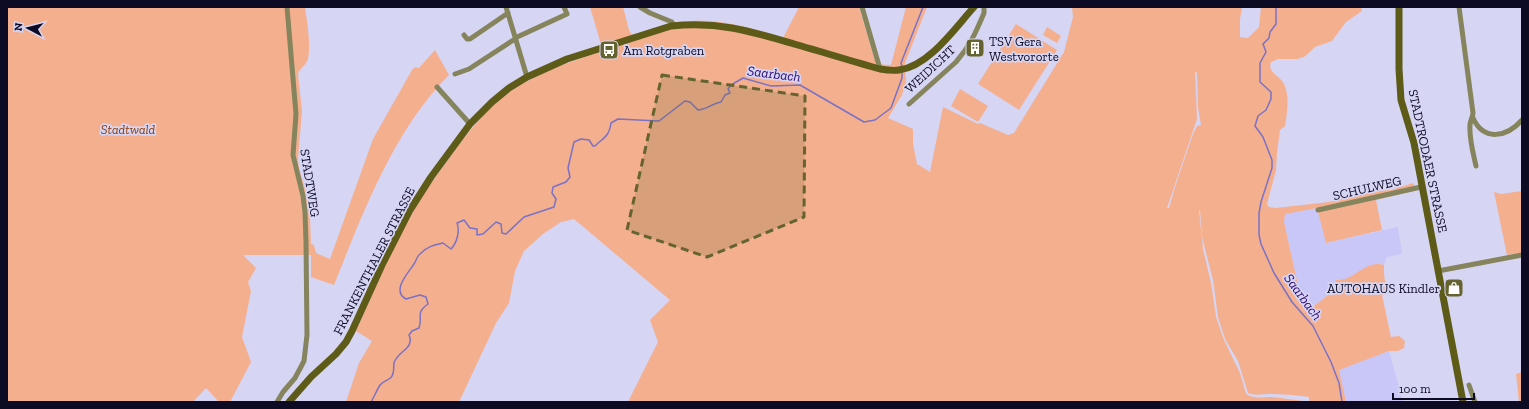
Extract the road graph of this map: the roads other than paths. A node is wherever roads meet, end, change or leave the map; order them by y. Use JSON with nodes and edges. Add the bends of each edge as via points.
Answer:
{"nodes":[{"id":1,"x":287,"y":7,"type":"edge"},
{"id":2,"x":506,"y":7,"type":"edge"},
{"id":3,"x":564,"y":7,"type":"edge"},
{"id":4,"x":640,"y":7,"type":"edge"},
{"id":5,"x":862,"y":7,"type":"edge"},
{"id":6,"x":974,"y":7,"type":"edge"},
{"id":7,"x":984,"y":7,"type":"edge"},
{"id":8,"x":1399,"y":7,"type":"edge"},
{"id":9,"x":1459,"y":7,"type":"edge"},
{"id":10,"x":508,"y":14,"type":"junction"},
{"id":11,"x":674,"y":26,"type":"junction"},
{"id":12,"x":464,"y":35,"type":"dead end"},
{"id":13,"x":515,"y":39,"type":"junction"},
{"id":14,"x":880,"y":69,"type":"junction"},
{"id":15,"x":455,"y":74,"type":"dead end"},
{"id":16,"x":527,"y":77,"type":"junction"},
{"id":17,"x":437,"y":87,"type":"dead end"},
{"id":18,"x":909,"y":104,"type":"dead end"},
{"id":19,"x":1473,"y":118,"type":"junction"},
{"id":20,"x":1522,"y":120,"type":"edge"},
{"id":21,"x":470,"y":124,"type":"junction"},
{"id":22,"x":1476,"y":166,"type":"dead end"},
{"id":23,"x":1421,"y":187,"type":"junction"},
{"id":24,"x":1318,"y":210,"type":"dead end"},
{"id":25,"x":1522,"y":255,"type":"edge"},
{"id":26,"x":1438,"y":271,"type":"junction"},
{"id":27,"x":1469,"y":385,"type":"dead end"},
{"id":28,"x":277,"y":402,"type":"edge"},
{"id":29,"x":289,"y":402,"type":"edge"},
{"id":30,"x":1463,"y":402,"type":"edge"},
{"id":31,"x":1475,"y":402,"type":"edge"}],
"edges":[{"from":1,"to":28,"type":"street","name":"STADTWEG","via":[[296,114],[293,156],[305,212],[307,335],[304,361]]},
{"from":2,"to":10,"type":"street"},
{"from":3,"to":13,"type":"street","via":[[567,14]]},
{"from":4,"to":11,"type":"street","via":[[672,22]]},
{"from":5,"to":14,"type":"street"},
{"from":6,"to":14,"type":"main road","name":"FRANKENTHALER STRASSE","via":[[930,55],[910,67],[898,70]]},
{"from":7,"to":18,"type":"street","name":"WEIDICHT","via":[[984,13],[963,54]]},
{"from":8,"to":23,"type":"main road","name":"STADTRODAER STRASSE","via":[[1400,90],[1414,143]]},
{"from":9,"to":19,"type":"street"},
{"from":10,"to":12,"type":"street","via":[[470,39]]},
{"from":10,"to":13,"type":"street"},
{"from":11,"to":14,"type":"main road","name":"FRANKENTHALER STRASSE","via":[[706,25],[742,29]]},
{"from":11,"to":16,"type":"main road","name":"FRANKENTHALER STRASSE","via":[[567,59]]},
{"from":13,"to":15,"type":"street","via":[[469,69]]},
{"from":13,"to":16,"type":"street"},
{"from":16,"to":21,"type":"main road","name":"FRANKENTHALER STRASSE","via":[[492,102]]},
{"from":17,"to":21,"type":"street"},
{"from":19,"to":20,"type":"street","via":[[1480,130],[1493,135],[1507,132]]},
{"from":19,"to":22,"type":"street","via":[[1470,122],[1470,141]]},
{"from":21,"to":29,"type":"main road","name":"FRANKENTHALER STRASSE","via":[[410,210],[346,342]]},
{"from":23,"to":24,"type":"street","name":"SCHULWEG"},
{"from":23,"to":26,"type":"main road","name":"STADTRODAER STRASSE"},
{"from":25,"to":26,"type":"street"},
{"from":26,"to":30,"type":"main road","name":"STADTRODAER STRASSE"},
{"from":27,"to":31,"type":"street"}]}
